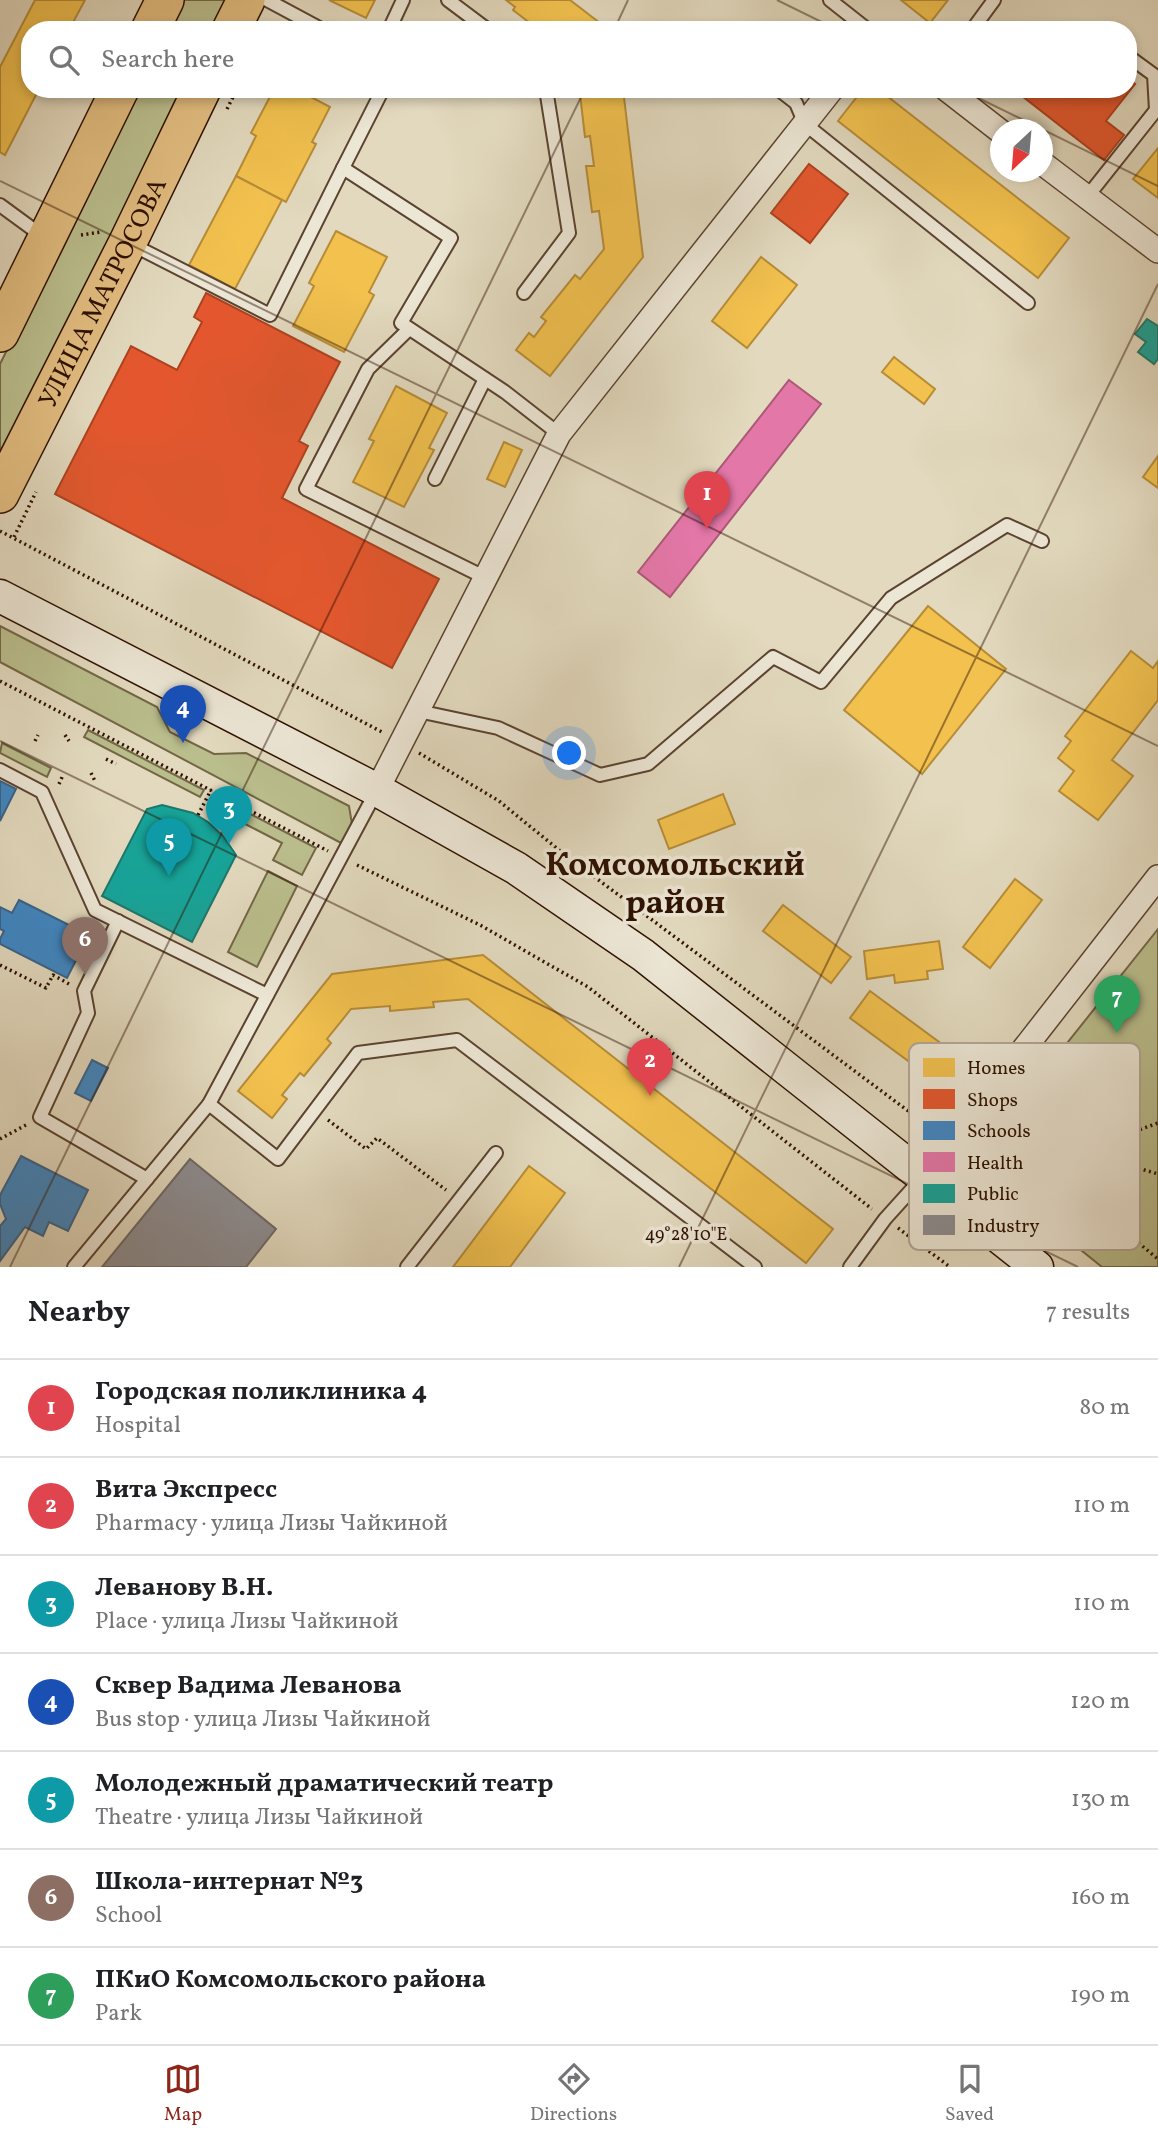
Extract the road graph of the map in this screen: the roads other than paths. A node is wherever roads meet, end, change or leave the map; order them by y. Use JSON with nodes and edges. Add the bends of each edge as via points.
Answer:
{"nodes":[{"id":1,"x":165,"y":0,"type":"edge"},
{"id":2,"x":246,"y":0,"type":"edge"},
{"id":3,"x":267,"y":0,"type":"edge"},
{"id":4,"x":403,"y":0,"type":"edge"},
{"id":5,"x":448,"y":0,"type":"edge"},
{"id":6,"x":830,"y":0,"type":"edge"},
{"id":7,"x":995,"y":0,"type":"edge"},
{"id":8,"x":154,"y":21,"type":"edge"},
{"id":9,"x":236,"y":21,"type":"edge"},
{"id":10,"x":306,"y":21,"type":"edge"},
{"id":11,"x":393,"y":21,"type":"edge"},
{"id":12,"x":476,"y":21,"type":"edge"},
{"id":13,"x":857,"y":21,"type":"edge"},
{"id":14,"x":979,"y":21,"type":"edge"},
{"id":15,"x":1137,"y":63,"type":"edge"},
{"id":16,"x":116,"y":98,"type":"edge"},
{"id":17,"x":198,"y":98,"type":"edge"},
{"id":18,"x":378,"y":98,"type":"edge"},
{"id":19,"x":547,"y":98,"type":"edge"},
{"id":20,"x":790,"y":98,"type":"edge"},
{"id":21,"x":825,"y":98,"type":"edge"},
{"id":22,"x":958,"y":98,"type":"edge"},
{"id":23,"x":1157,"y":111,"type":"edge"},
{"id":24,"x":990,"y":123,"type":"edge"},
{"id":25,"x":805,"y":124,"type":"junction"},
{"id":26,"x":343,"y":168,"type":"junction"},
{"id":27,"x":1053,"y":171,"type":"edge"},
{"id":28,"x":1087,"y":197,"type":"junction"},
{"id":29,"x":0,"y":205,"type":"edge"},
{"id":30,"x":131,"y":235,"type":"junction"},
{"id":31,"x":46,"y":239,"type":"junction"},
{"id":32,"x":1158,"y":251,"type":"edge"},
{"id":33,"x":524,"y":293,"type":"dead end"},
{"id":34,"x":1028,"y":303,"type":"dead end"},
{"id":35,"x":409,"y":329,"type":"junction"},
{"id":36,"x":0,"y":333,"type":"edge"},
{"id":37,"x":485,"y":379,"type":"junction"},
{"id":38,"x":559,"y":434,"type":"junction"},
{"id":39,"x":435,"y":479,"type":"dead end"},
{"id":40,"x":0,"y":494,"type":"edge"},
{"id":41,"x":1042,"y":541,"type":"dead end"},
{"id":42,"x":486,"y":578,"type":"junction"},
{"id":43,"x":0,"y":596,"type":"edge"},
{"id":44,"x":418,"y":711,"type":"junction"},
{"id":45,"x":0,"y":770,"type":"edge"},
{"id":46,"x":377,"y":790,"type":"junction"},
{"id":47,"x":1158,"y":877,"type":"edge"},
{"id":48,"x":118,"y":921,"type":"junction"},
{"id":49,"x":267,"y":995,"type":"junction"},
{"id":50,"x":1028,"y":1043,"type":"edge"},
{"id":51,"x":209,"y":1104,"type":"junction"},
{"id":52,"x":496,"y":1153,"type":"dead end"},
{"id":53,"x":909,"y":1165,"type":"edge"},
{"id":54,"x":147,"y":1179,"type":"junction"},
{"id":55,"x":909,"y":1193,"type":"edge"},
{"id":56,"x":1016,"y":1250,"type":"edge"},
{"id":57,"x":75,"y":1267,"type":"edge"},
{"id":58,"x":407,"y":1267,"type":"edge"},
{"id":59,"x":755,"y":1267,"type":"edge"},
{"id":60,"x":850,"y":1267,"type":"edge"},
{"id":61,"x":1037,"y":1267,"type":"edge"}],
"edges":[{"from":1,"to":8,"type":"main road"},
{"from":2,"to":9,"type":"main road"},
{"from":3,"to":10,"type":"lane"},
{"from":4,"to":11,"type":"lane"},
{"from":5,"to":12,"type":"lane"},
{"from":6,"to":13,"type":"lane"},
{"from":7,"to":14,"type":"lane"},
{"from":15,"to":23,"type":"lane","via":[[1154,75]]},
{"from":16,"to":31,"type":"main road"},
{"from":17,"to":30,"type":"main road","name":"УЛИЦА МАТРОСОВА"},
{"from":18,"to":26,"type":"lane"},
{"from":19,"to":33,"type":"lane","via":[[569,233]]},
{"from":20,"to":25,"type":"lane"},
{"from":21,"to":25,"type":"street"},
{"from":22,"to":24,"type":"street"},
{"from":23,"to":28,"type":"lane"},
{"from":25,"to":34,"type":"lane"},
{"from":25,"to":38,"type":"street"},
{"from":26,"to":30,"type":"lane","via":[[270,315]]},
{"from":26,"to":35,"type":"lane","via":[[451,237],[401,323]]},
{"from":27,"to":28,"type":"street"},
{"from":28,"to":32,"type":"street"},
{"from":29,"to":31,"type":"lane"},
{"from":30,"to":40,"type":"main road","name":"УЛИЦА МАТРОСОВА"},
{"from":31,"to":36,"type":"main road"},
{"from":35,"to":37,"type":"lane"},
{"from":35,"to":42,"type":"lane","via":[[368,369],[306,489]]},
{"from":37,"to":38,"type":"lane"},
{"from":37,"to":39,"type":"lane"},
{"from":38,"to":42,"type":"street"},
{"from":41,"to":44,"type":"lane","via":[[1007,525],[891,598],[821,682],[773,657],[648,764],[600,775],[498,728]]},
{"from":42,"to":44,"type":"street"},
{"from":43,"to":46,"type":"main road"},
{"from":44,"to":46,"type":"street"},
{"from":45,"to":48,"type":"lane","via":[[42,792],[95,910]]},
{"from":46,"to":49,"type":"lane"},
{"from":46,"to":53,"type":"main road","via":[[516,868],[643,955]]},
{"from":47,"to":50,"type":"street"},
{"from":48,"to":49,"type":"lane"},
{"from":48,"to":54,"type":"lane","via":[[84,991],[88,1013],[40,1117]]},
{"from":49,"to":51,"type":"lane"},
{"from":51,"to":54,"type":"lane"},
{"from":51,"to":59,"type":"lane","via":[[278,1159],[358,1053],[457,1040]]},
{"from":52,"to":58,"type":"lane"},
{"from":54,"to":57,"type":"lane"},
{"from":55,"to":60,"type":"lane"},
{"from":56,"to":61,"type":"main road"}]}
